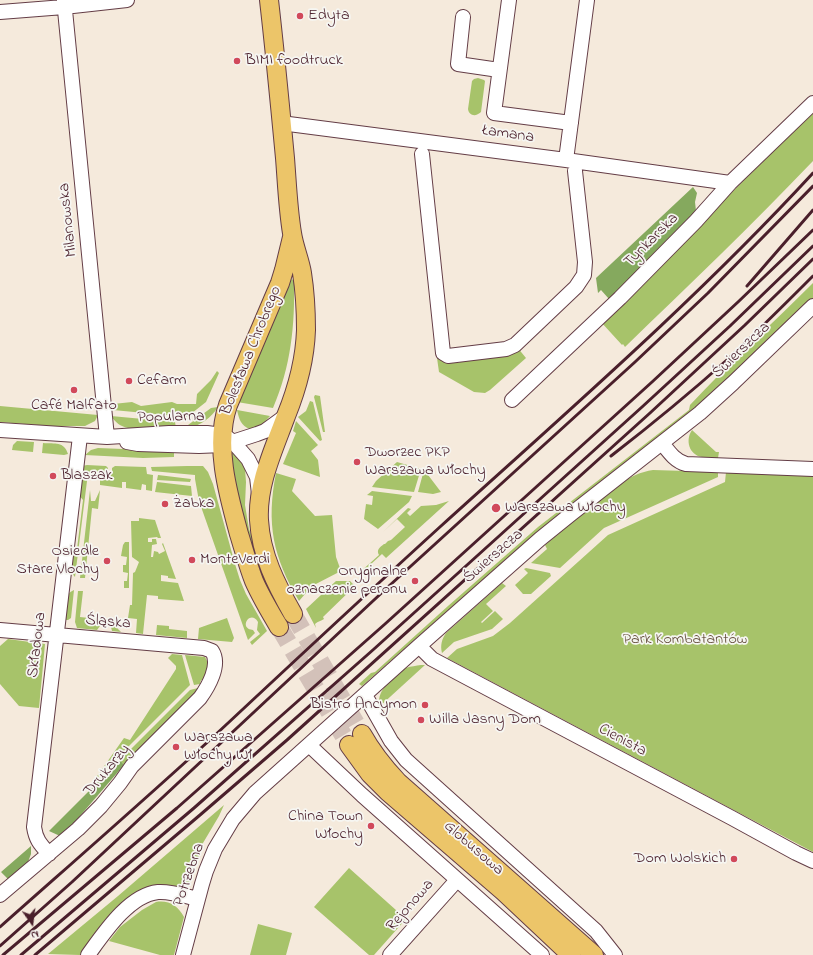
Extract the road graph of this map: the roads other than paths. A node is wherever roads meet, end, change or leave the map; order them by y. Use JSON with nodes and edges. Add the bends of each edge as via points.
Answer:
{"nodes":[{"id":1,"x":127,"y":0,"type":"edge"},
{"id":2,"x":269,"y":0,"type":"edge"},
{"id":3,"x":509,"y":0,"type":"edge"},
{"id":4,"x":587,"y":0,"type":"edge"},
{"id":5,"x":64,"y":3,"type":"edge"},
{"id":6,"x":0,"y":12,"type":"edge"},
{"id":7,"x":463,"y":17,"type":"dead end"},
{"id":8,"x":499,"y":70,"type":"junction"},
{"id":9,"x":813,"y":103,"type":"edge"},
{"id":10,"x":281,"y":123,"type":"junction"},
{"id":11,"x":571,"y":123,"type":"junction"},
{"id":12,"x":422,"y":154,"type":"dead end"},
{"id":13,"x":570,"y":165,"type":"junction"},
{"id":14,"x":730,"y":183,"type":"junction"},
{"id":15,"x":292,"y":234,"type":"junction"},
{"id":16,"x":813,"y":306,"type":"edge"},
{"id":17,"x":512,"y":400,"type":"dead end"},
{"id":18,"x":287,"y":414,"type":"junction"},
{"id":19,"x":0,"y":430,"type":"edge"},
{"id":20,"x":80,"y":436,"type":"junction"},
{"id":21,"x":107,"y":437,"type":"junction"},
{"id":22,"x":226,"y":441,"type":"junction"},
{"id":23,"x":662,"y":443,"type":"junction"},
{"id":24,"x":813,"y":469,"type":"edge"},
{"id":25,"x":260,"y":498,"type":"junction"},
{"id":26,"x":293,"y":614,"type":"tunnel mouth"},
{"id":27,"x":279,"y":627,"type":"tunnel mouth"},
{"id":28,"x":2,"y":632,"type":"edge"},
{"id":29,"x":56,"y":635,"type":"junction"},
{"id":30,"x":419,"y":646,"type":"junction"},
{"id":31,"x":212,"y":651,"type":"joint"},
{"id":32,"x":365,"y":695,"type":"junction"},
{"id":33,"x":309,"y":745,"type":"junction"},
{"id":34,"x":49,"y":854,"type":"junction"},
{"id":35,"x":813,"y":861,"type":"edge"},
{"id":36,"x":457,"y":880,"type":"junction"},
{"id":37,"x":0,"y":895,"type":"edge"},
{"id":38,"x":198,"y":899,"type":"junction"},
{"id":39,"x":88,"y":955,"type":"edge"},
{"id":40,"x":183,"y":955,"type":"edge"},
{"id":41,"x":390,"y":955,"type":"edge"},
{"id":42,"x":542,"y":955,"type":"edge"},
{"id":43,"x":571,"y":955,"type":"edge"},
{"id":44,"x":594,"y":955,"type":"edge"},
{"id":45,"x":615,"y":955,"type":"edge"}],
"edges":[{"from":1,"to":5,"type":"street"},
{"from":2,"to":10,"type":"main road","name":"Bolesława Chrobrego"},
{"from":3,"to":8,"type":"street"},
{"from":4,"to":11,"type":"street"},
{"from":5,"to":6,"type":"street"},
{"from":5,"to":21,"type":"street","name":"Milanowska"},
{"from":7,"to":8,"type":"street","via":[[458,64]]},
{"from":8,"to":11,"type":"street","via":[[494,113]]},
{"from":9,"to":14,"type":"street","name":"Tynkarska"},
{"from":10,"to":13,"type":"street","name":"Łamana"},
{"from":10,"to":15,"type":"main road","name":"Bolesława Chrobrego"},
{"from":11,"to":13,"type":"street"},
{"from":12,"to":13,"type":"street","via":[[443,353],[448,356],[512,347],[576,287],[584,275],[585,262]]},
{"from":13,"to":14,"type":"street","name":"Łamana"},
{"from":14,"to":17,"type":"street","name":"Tynkarska","via":[[620,298]]},
{"from":15,"to":18,"type":"main road","name":"Bolesława Chrobrego","via":[[302,272],[306,332],[301,368]]},
{"from":15,"to":22,"type":"main road","name":"Bolesława Chrobrego","via":[[280,283],[225,412]]},
{"from":16,"to":23,"type":"street","name":"Świerszcza","via":[[700,413]]},
{"from":18,"to":22,"type":"street","name":"Popularna","via":[[265,431]]},
{"from":18,"to":25,"type":"main road","name":"Bolesława Chrobrego","via":[[272,452]]},
{"from":19,"to":20,"type":"street","name":"Popularna"},
{"from":20,"to":21,"type":"street","name":"Popularna"},
{"from":20,"to":29,"type":"street","name":"Składowa"},
{"from":21,"to":22,"type":"street","name":"Popularna","via":[[138,444],[199,446]]},
{"from":22,"to":25,"type":"street","via":[[248,459],[257,477]]},
{"from":22,"to":27,"type":"main road","name":"Bolesława Chrobrego","via":[[223,458],[229,498],[248,565],[254,582]]},
{"from":23,"to":24,"type":"street","via":[[674,457],[686,464]]},
{"from":23,"to":30,"type":"street","name":"Świerszcza","via":[[555,526]]},
{"from":25,"to":26,"type":"main road","name":"Bolesława Chrobrego","via":[[260,528],[267,562]]},
{"from":28,"to":29,"type":"street","name":"Śląska"},
{"from":29,"to":31,"type":"street","name":"Śląska","via":[[204,648]]},
{"from":29,"to":34,"type":"street","name":"Składowa","via":[[34,827],[39,843]]},
{"from":30,"to":32,"type":"street","name":"Świerszcza"},
{"from":30,"to":35,"type":"street","name":"Cienista","via":[[438,662]]},
{"from":31,"to":34,"type":"street","name":"Drukarzy","via":[[215,658],[212,676],[200,698],[132,766],[101,806]]},
{"from":32,"to":33,"type":"street","name":"Świerszcza"},
{"from":32,"to":45,"type":"street","via":[[391,742],[406,760],[596,931]]},
{"from":33,"to":36,"type":"street"},
{"from":33,"to":38,"type":"street","name":"Potrzebna","via":[[255,793],[233,819],[215,849]]},
{"from":34,"to":37,"type":"street","name":"Drukarzy"},
{"from":36,"to":41,"type":"street","name":"Rejonowa"},
{"from":36,"to":42,"type":"street"},
{"from":38,"to":39,"type":"street","via":[[158,892],[136,900],[114,921]]},
{"from":38,"to":40,"type":"street","name":"Potrzebna"},
{"from":43,"to":44,"type":"main road","name":"Globusowa","via":[[504,892],[388,792],[370,774],[356,740],[371,750],[398,782]]}]}
